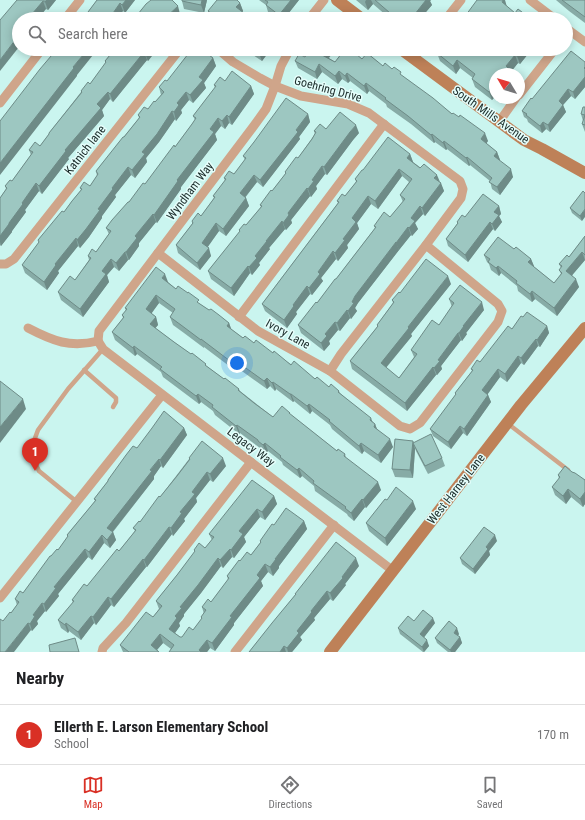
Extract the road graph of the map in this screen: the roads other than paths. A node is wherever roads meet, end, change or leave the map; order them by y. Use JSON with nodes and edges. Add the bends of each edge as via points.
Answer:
{"nodes":[{"id":1,"x":80,"y":0,"type":"edge"},
{"id":2,"x":324,"y":0,"type":"edge"},
{"id":3,"x":337,"y":0,"type":"edge"},
{"id":4,"x":461,"y":0,"type":"edge"},
{"id":5,"x":530,"y":0,"type":"edge"},
{"id":6,"x":71,"y":12,"type":"edge"},
{"id":7,"x":315,"y":12,"type":"edge"},
{"id":8,"x":353,"y":12,"type":"edge"},
{"id":9,"x":452,"y":12,"type":"edge"},
{"id":10,"x":546,"y":12,"type":"edge"},
{"id":11,"x":573,"y":35,"type":"edge"},
{"id":12,"x":585,"y":42,"type":"edge"},
{"id":13,"x":37,"y":56,"type":"edge"},
{"id":14,"x":174,"y":56,"type":"edge"},
{"id":15,"x":226,"y":56,"type":"edge"},
{"id":16,"x":286,"y":56,"type":"edge"},
{"id":17,"x":409,"y":56,"type":"edge"},
{"id":18,"x":415,"y":56,"type":"edge"},
{"id":19,"x":550,"y":56,"type":"edge"},
{"id":20,"x":413,"y":59,"type":"junction"},
{"id":21,"x":276,"y":86,"type":"junction"},
{"id":22,"x":525,"y":87,"type":"edge"},
{"id":23,"x":0,"y":103,"type":"edge"},
{"id":24,"x":512,"y":104,"type":"edge"},
{"id":25,"x":499,"y":122,"type":"junction"},
{"id":26,"x":384,"y":124,"type":"junction"},
{"id":27,"x":585,"y":173,"type":"edge"},
{"id":28,"x":426,"y":245,"type":"junction"},
{"id":29,"x":158,"y":253,"type":"junction"},
{"id":30,"x":3,"y":264,"type":"edge"},
{"id":31,"x":239,"y":317,"type":"junction"},
{"id":32,"x":28,"y":328,"type":"dead end"},
{"id":33,"x":585,"y":328,"type":"edge"},
{"id":34,"x":100,"y":345,"type":"junction"},
{"id":35,"x":84,"y":370,"type":"junction"},
{"id":36,"x":330,"y":371,"type":"junction"},
{"id":37,"x":162,"y":395,"type":"junction"},
{"id":38,"x":113,"y":407,"type":"dead end"},
{"id":39,"x":507,"y":423,"type":"junction"},
{"id":40,"x":251,"y":462,"type":"junction"},
{"id":41,"x":570,"y":472,"type":"edge"},
{"id":42,"x":77,"y":502,"type":"junction"},
{"id":43,"x":334,"y":525,"type":"junction"},
{"id":44,"x":392,"y":570,"type":"junction"},
{"id":45,"x":0,"y":598,"type":"edge"},
{"id":46,"x":102,"y":652,"type":"edge"},
{"id":47,"x":235,"y":652,"type":"edge"},
{"id":48,"x":330,"y":652,"type":"edge"}],
"edges":[{"from":1,"to":6,"type":"street"},
{"from":2,"to":7,"type":"street"},
{"from":3,"to":8,"type":"main road"},
{"from":4,"to":9,"type":"street"},
{"from":5,"to":10,"type":"street"},
{"from":11,"to":12,"type":"street"},
{"from":13,"to":23,"type":"street"},
{"from":14,"to":30,"type":"street","name":"Katnich lane","via":[[14,259]]},
{"from":15,"to":21,"type":"street","name":"Goehring Drive"},
{"from":16,"to":21,"type":"street","name":"Wyndham Way"},
{"from":17,"to":20,"type":"main road","name":"South Mills Avenue"},
{"from":18,"to":20,"type":"street"},
{"from":19,"to":22,"type":"street"},
{"from":20,"to":25,"type":"main road","name":"South Mills Avenue"},
{"from":21,"to":26,"type":"street","name":"Goehring Drive","via":[[301,96],[348,104],[369,113]]},
{"from":21,"to":29,"type":"street","name":"Wyndham Way","via":[[266,109]]},
{"from":24,"to":25,"type":"street"},
{"from":25,"to":27,"type":"main road","name":"South Mills Avenue","via":[[524,140]]},
{"from":26,"to":28,"type":"street","name":"Goehring Drive","via":[[460,181],[463,189],[461,198]]},
{"from":26,"to":31,"type":"street"},
{"from":28,"to":36,"type":"street"},
{"from":28,"to":36,"type":"street","name":"Ivory Lane","via":[[498,304],[502,311],[498,322],[420,423],[410,429],[400,426]]},
{"from":29,"to":31,"type":"street","name":"Ivory Lane"},
{"from":29,"to":34,"type":"street","name":"Wyndham Way","via":[[99,331]]},
{"from":31,"to":36,"type":"street","name":"Ivory Lane","via":[[258,332]]},
{"from":32,"to":34,"type":"street","via":[[68,344]]},
{"from":33,"to":39,"type":"main road","name":"West Harney Lane"},
{"from":34,"to":35,"type":"lane"},
{"from":34,"to":37,"type":"street","name":"Legacy Way"},
{"from":35,"to":38,"type":"lane","via":[[116,398]]},
{"from":35,"to":42,"type":"lane","via":[[38,430],[31,448],[32,459],[39,471]]},
{"from":37,"to":40,"type":"street","name":"Legacy Way"},
{"from":37,"to":42,"type":"street"},
{"from":39,"to":41,"type":"lane"},
{"from":39,"to":44,"type":"main road","name":"West Harney Lane"},
{"from":40,"to":43,"type":"street","name":"Legacy Way"},
{"from":40,"to":46,"type":"street","via":[[126,623],[102,648]]},
{"from":42,"to":45,"type":"street"},
{"from":43,"to":44,"type":"street","name":"Legacy Way"},
{"from":43,"to":47,"type":"street"},
{"from":44,"to":48,"type":"main road","name":"West Harney Lane"}]}
